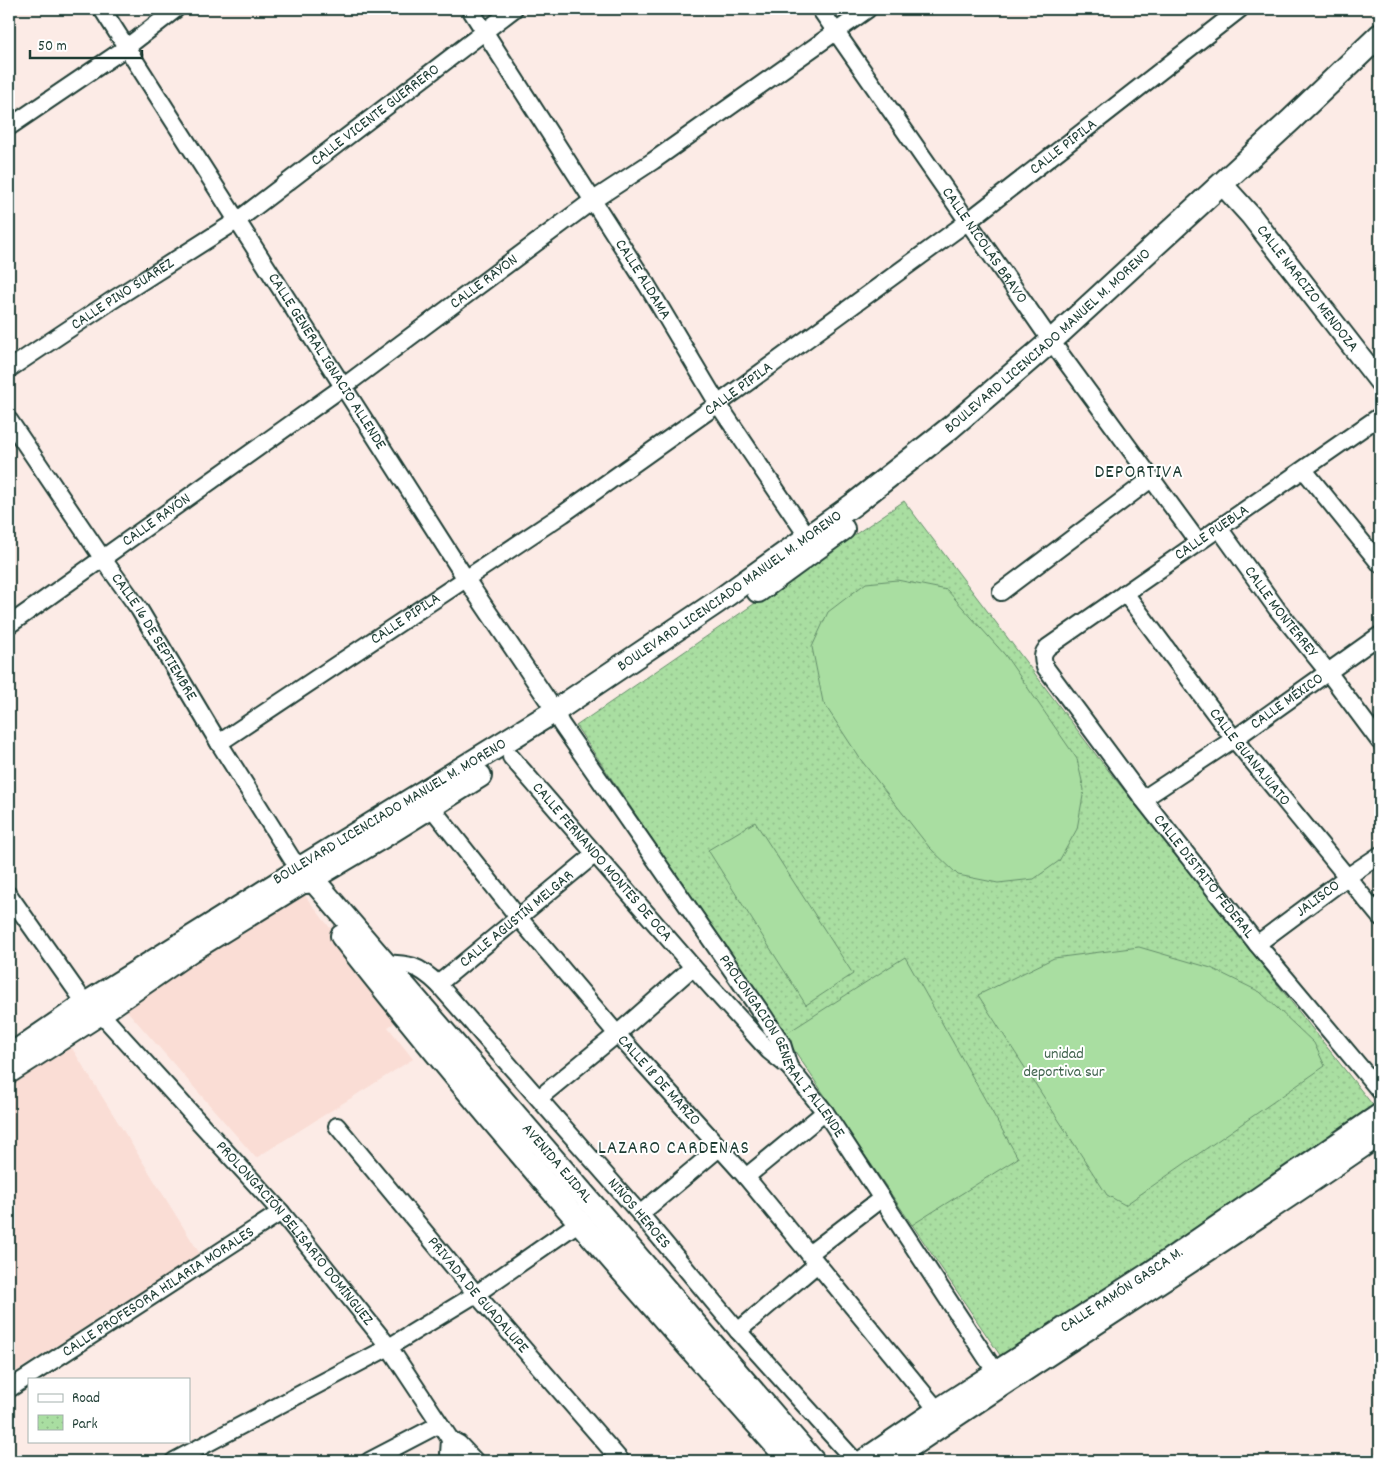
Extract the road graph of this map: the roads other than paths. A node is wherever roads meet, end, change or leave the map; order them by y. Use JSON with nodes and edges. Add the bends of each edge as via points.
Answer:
{"nodes":[{"id":1,"x":102,"y":9,"type":"edge"},
{"id":2,"x":176,"y":9,"type":"edge"},
{"id":3,"x":470,"y":9,"type":"edge"},
{"id":4,"x":514,"y":9,"type":"edge"},
{"id":5,"x":820,"y":9,"type":"edge"},
{"id":6,"x":868,"y":9,"type":"edge"},
{"id":7,"x":1240,"y":9,"type":"edge"},
{"id":8,"x":484,"y":30,"type":"junction"},
{"id":9,"x":836,"y":32,"type":"junction"},
{"id":10,"x":1380,"y":35,"type":"edge"},
{"id":11,"x":127,"y":47,"type":"junction"},
{"id":12,"x":1380,"y":54,"type":"edge"},
{"id":13,"x":9,"y":126,"type":"edge"},
{"id":14,"x":1227,"y":190,"type":"junction"},
{"id":15,"x":592,"y":201,"type":"junction"},
{"id":16,"x":238,"y":220,"type":"junction"},
{"id":17,"x":967,"y":222,"type":"junction"},
{"id":18,"x":1055,"y":347,"type":"junction"},
{"id":19,"x":9,"y":369,"type":"edge"},
{"id":20,"x":1380,"y":382,"type":"edge"},
{"id":21,"x":343,"y":387,"type":"junction"},
{"id":22,"x":718,"y":404,"type":"junction"},
{"id":23,"x":1380,"y":416,"type":"edge"},
{"id":24,"x":9,"y":420,"type":"edge"},
{"id":25,"x":1304,"y":470,"type":"junction"},
{"id":26,"x":1151,"y":479,"type":"junction"},
{"id":27,"x":1219,"y":528,"type":"junction"},
{"id":28,"x":1198,"y":542,"type":"junction"},
{"id":29,"x":812,"y":543,"type":"junction"},
{"id":30,"x":103,"y":559,"type":"junction"},
{"id":31,"x":1380,"y":564,"type":"edge"},
{"id":32,"x":466,"y":579,"type":"junction"},
{"id":33,"x":1001,"y":592,"type":"dead end"},
{"id":34,"x":1125,"y":592,"type":"junction"},
{"id":35,"x":9,"y":625,"type":"edge"},
{"id":36,"x":1380,"y":635,"type":"edge"},
{"id":37,"x":1044,"y":651,"type":"joint"},
{"id":38,"x":1328,"y":672,"type":"junction"},
{"id":39,"x":558,"y":718,"type":"junction"},
{"id":40,"x":1234,"y":739,"type":"junction"},
{"id":41,"x":1380,"y":742,"type":"edge"},
{"id":42,"x":219,"y":743,"type":"junction"},
{"id":43,"x":511,"y":757,"type":"junction"},
{"id":44,"x":1143,"y":799,"type":"junction"},
{"id":45,"x":431,"y":807,"type":"junction"},
{"id":46,"x":595,"y":854,"type":"junction"},
{"id":47,"x":1380,"y":855,"type":"edge"},
{"id":48,"x":299,"y":872,"type":"junction"},
{"id":49,"x":1347,"y":877,"type":"junction"},
{"id":50,"x":9,"y":895,"type":"edge"},
{"id":51,"x":518,"y":917,"type":"junction"},
{"id":52,"x":1380,"y":917,"type":"edge"},
{"id":53,"x":1257,"y":944,"type":"junction"},
{"id":54,"x":373,"y":963,"type":"junction"},
{"id":55,"x":693,"y":967,"type":"junction"},
{"id":56,"x":438,"y":984,"type":"junction"},
{"id":57,"x":93,"y":1009,"type":"junction"},
{"id":58,"x":617,"y":1034,"type":"junction"},
{"id":59,"x":18,"y":1055,"type":"edge"},
{"id":60,"x":789,"y":1067,"type":"junction"},
{"id":61,"x":9,"y":1073,"type":"edge"},
{"id":62,"x":1380,"y":1091,"type":"edge"},
{"id":63,"x":539,"y":1098,"type":"junction"},
{"id":64,"x":825,"y":1112,"type":"junction"},
{"id":65,"x":1380,"y":1114,"type":"edge"},
{"id":66,"x":337,"y":1126,"type":"dead end"},
{"id":67,"x":1380,"y":1135,"type":"edge"},
{"id":68,"x":719,"y":1148,"type":"junction"},
{"id":69,"x":1312,"y":1171,"type":"junction"},
{"id":70,"x":746,"y":1177,"type":"junction"},
{"id":71,"x":882,"y":1198,"type":"junction"},
{"id":72,"x":281,"y":1212,"type":"junction"},
{"id":73,"x":640,"y":1214,"type":"junction"},
{"id":74,"x":578,"y":1223,"type":"junction"},
{"id":75,"x":812,"y":1259,"type":"junction"},
{"id":76,"x":476,"y":1294,"type":"junction"},
{"id":77,"x":738,"y":1331,"type":"junction"},
{"id":78,"x":389,"y":1347,"type":"junction"},
{"id":79,"x":998,"y":1378,"type":"junction"},
{"id":80,"x":9,"y":1389,"type":"edge"},
{"id":81,"x":942,"y":1416,"type":"junction"},
{"id":82,"x":440,"y":1424,"type":"junction"},
{"id":83,"x":450,"y":1439,"type":"junction"},
{"id":84,"x":174,"y":1461,"type":"edge"},
{"id":85,"x":369,"y":1461,"type":"edge"},
{"id":86,"x":452,"y":1461,"type":"edge"},
{"id":87,"x":475,"y":1461,"type":"edge"},
{"id":88,"x":621,"y":1461,"type":"edge"},
{"id":89,"x":790,"y":1461,"type":"edge"},
{"id":90,"x":813,"y":1461,"type":"edge"},
{"id":91,"x":855,"y":1461,"type":"edge"},
{"id":92,"x":862,"y":1461,"type":"edge"},
{"id":93,"x":890,"y":1461,"type":"edge"}],
"edges":[{"from":1,"to":11,"type":"street","name":"CALLE GENERAL IGNACIO ALLENDE"},
{"from":2,"to":11,"type":"street"},
{"from":3,"to":8,"type":"street","name":"CALLE ALDAMA"},
{"from":4,"to":8,"type":"street","name":"CALLE VICENTE GUERRERO"},
{"from":5,"to":9,"type":"street","name":"CALLE NICOLÁS BRAVO"},
{"from":6,"to":9,"type":"street","name":"CALLE RAYÓN"},
{"from":7,"to":17,"type":"street","name":"CALLE PÍPILA"},
{"from":8,"to":15,"type":"street","name":"CALLE ALDAMA"},
{"from":8,"to":16,"type":"street","name":"CALLE VICENTE GUERRERO"},
{"from":9,"to":15,"type":"street","name":"CALLE RAYÓN"},
{"from":9,"to":17,"type":"street","name":"CALLE NICOLÁS BRAVO"},
{"from":10,"to":14,"type":"main road","name":"BOULEVARD LICENCIADO MANUEL M. MORENO"},
{"from":11,"to":13,"type":"street"},
{"from":11,"to":16,"type":"street","name":"CALLE GENERAL IGNACIO ALLENDE"},
{"from":12,"to":14,"type":"main road","name":"BOULEVARD LICENCIADO MANUEL M. MORENO"},
{"from":14,"to":18,"type":"main road","name":"BOULEVARD LICENCIADO MANUEL M. MORENO"},
{"from":14,"to":20,"type":"street","name":"CALLE NARCIZO MENDOZA"},
{"from":15,"to":21,"type":"street","name":"CALLE RAYÓN"},
{"from":15,"to":22,"type":"street","name":"CALLE ALDAMA"},
{"from":16,"to":19,"type":"street","name":"CALLE PINO SUÁREZ"},
{"from":16,"to":21,"type":"street","name":"CALLE GENERAL IGNACIO ALLENDE"},
{"from":17,"to":18,"type":"street","name":"CALLE NICOLÁS BRAVO"},
{"from":17,"to":22,"type":"street","name":"CALLE PÍPILA"},
{"from":18,"to":26,"type":"street","name":"CALLE NICOLÁS BRAVO"},
{"from":18,"to":29,"type":"main road","name":"BOULEVARD LICENCIADO MANUEL M. MORENO","via":[[854,504]]},
{"from":21,"to":30,"type":"street","name":"CALLE RAYÓN"},
{"from":21,"to":32,"type":"street","name":"CALLE GENERAL IGNACIO ALLENDE"},
{"from":22,"to":29,"type":"street","name":"CALLE ALDAMA"},
{"from":22,"to":32,"type":"street","name":"CALLE PÍPILA"},
{"from":23,"to":25,"type":"street","name":"CALLE PUEBLA"},
{"from":24,"to":30,"type":"street","name":"CALLE 16 DE SEPTIEMBRE"},
{"from":25,"to":27,"type":"street","name":"CALLE PUEBLA"},
{"from":25,"to":31,"type":"street"},
{"from":26,"to":28,"type":"street","name":"CALLE NICOLÁS BRAVO"},
{"from":26,"to":33,"type":"street"},
{"from":27,"to":28,"type":"street","name":"CALLE PUEBLA"},
{"from":27,"to":38,"type":"street","name":"CALLE MONTERREY","via":[[1277,609]]},
{"from":28,"to":34,"type":"street","name":"CALLE PUEBLA"},
{"from":29,"to":39,"type":"main road","name":"BOULEVARD LICENCIADO MANUEL M. MORENO","via":[[717,602]]},
{"from":30,"to":35,"type":"street","name":"CALLE RAYÓN"},
{"from":30,"to":42,"type":"street","name":"CALLE 16 DE SEPTIEMBRE","via":[[139,609]]},
{"from":32,"to":39,"type":"street","name":"CALLE GENERAL IGNACIO ALLENDE"},
{"from":32,"to":42,"type":"street","name":"CALLE PÍPILA"},
{"from":34,"to":37,"type":"street","name":"CALLE PUEBLA"},
{"from":34,"to":40,"type":"street","name":"CALLE GUANAJUATO"},
{"from":36,"to":38,"type":"street","name":"CALLE MÉXICO"},
{"from":37,"to":44,"type":"street","name":"CALLE DISTRITO FEDERAL","via":[[1044,666]]},
{"from":38,"to":40,"type":"street","name":"CALLE MÉXICO"},
{"from":38,"to":41,"type":"street","name":"CALLE MONTERREY"},
{"from":39,"to":43,"type":"main road","name":"BOULEVARD LICENCIADO MANUEL M. MORENO"},
{"from":39,"to":48,"type":"main road","name":"BOULEVARD LICENCIADO MANUEL M. MORENO"},
{"from":39,"to":60,"type":"street","name":"PROLONGACIÓN GENERAL I ALLENDE","via":[[782,1044]]},
{"from":40,"to":44,"type":"street","name":"CALLE MÉXICO"},
{"from":40,"to":49,"type":"street","name":"CALLE GUANAJUATO"},
{"from":42,"to":48,"type":"street","name":"CALLE 16 DE SEPTIEMBRE"},
{"from":43,"to":45,"type":"main road","name":"BOULEVARD LICENCIADO MANUEL M. MORENO"},
{"from":43,"to":46,"type":"street","name":"CALLE FERNANDO MONTES DE OCA"},
{"from":44,"to":53,"type":"street","name":"CALLE DISTRITO FEDERAL"},
{"from":45,"to":48,"type":"main road","name":"BOULEVARD LICENCIADO MANUEL M. MORENO"},
{"from":45,"to":51,"type":"street","name":"CALLE 18 DE MARZO"},
{"from":46,"to":51,"type":"street","name":"CALLE AGUSTÍN MELGAR"},
{"from":46,"to":55,"type":"street","name":"CALLE FERNANDO MONTES DE OCA"},
{"from":47,"to":49,"type":"street","name":"JALISCO"},
{"from":48,"to":54,"type":"main road","name":"AVENIDA EJIDAL"},
{"from":48,"to":57,"type":"street","name":"BOULEVARD LICENCIADO MANUEL M. MORENO"},
{"from":49,"to":52,"type":"street","name":"CALLE GUANAJUATO"},
{"from":49,"to":53,"type":"street","name":"JALISCO"},
{"from":50,"to":57,"type":"street","name":"PROLONGACIÓN BELISARIO DOMÍNGUEZ"},
{"from":51,"to":56,"type":"street","name":"CALLE AGUSTÍN MELGAR"},
{"from":51,"to":58,"type":"street","name":"CALLE 18 DE MARZO"},
{"from":53,"to":62,"type":"street","name":"CALLE DISTRITO FEDERAL"},
{"from":54,"to":56,"type":"street","name":"NIÑOS HEROES","via":[[415,966]]},
{"from":54,"to":74,"type":"main road","name":"AVENIDA EJIDAL","via":[[458,1081]]},
{"from":54,"to":90,"type":"main road","name":"AVENIDA EJIDAL"},
{"from":55,"to":58,"type":"street"},
{"from":55,"to":60,"type":"street","name":"CALLE FERNANDO MONTES DE OCA","via":[[770,1051]]},
{"from":56,"to":63,"type":"street","name":"NIÑOS HEROES"},
{"from":57,"to":59,"type":"street","name":"BOULEVARD LICENCIADO MANUEL M. MORENO"},
{"from":57,"to":72,"type":"street","name":"PROLONGACIÓN BELISARIO DOMÍNGUEZ"},
{"from":58,"to":63,"type":"street"},
{"from":58,"to":68,"type":"street","name":"CALLE 18 DE MARZO"},
{"from":59,"to":61,"type":"street","name":"BOULEVARD LICENCIADO MANUEL M. MORENO"},
{"from":60,"to":64,"type":"street","name":"PROLONGACIÓN GENERAL I ALLENDE"},
{"from":63,"to":73,"type":"street","name":"NIÑOS HEROES"},
{"from":64,"to":70,"type":"street"},
{"from":64,"to":71,"type":"street","name":"PROLONGACIÓN GENERAL I ALLENDE"},
{"from":65,"to":69,"type":"street","name":"CALLE RAMÓN GASCA M."},
{"from":66,"to":76,"type":"street","name":"PRIVADA DE GUADALUPE"},
{"from":67,"to":69,"type":"street","name":"CALLE RAMÓN GASCA M."},
{"from":68,"to":70,"type":"street","name":"CALLE 18 DE MARZO"},
{"from":68,"to":73,"type":"street"},
{"from":69,"to":79,"type":"street","name":"CALLE RAMÓN GASCA M.","via":[[1217,1246],[1152,1279]]},
{"from":70,"to":75,"type":"street","name":"CALLE 18 DE MARZO"},
{"from":71,"to":75,"type":"street"},
{"from":71,"to":79,"type":"street","name":"PROLONGACIÓN GENERAL I ALLENDE"},
{"from":72,"to":78,"type":"street","name":"PROLONGACIÓN BELISARIO DOMÍNGUEZ"},
{"from":72,"to":80,"type":"street","name":"CALLE PROFESORA HILARIA MORALES"},
{"from":73,"to":77,"type":"street","name":"NIÑOS HEROES"},
{"from":74,"to":76,"type":"street"},
{"from":74,"to":89,"type":"main road","name":"AVENIDA EJIDAL"},
{"from":75,"to":77,"type":"street"},
{"from":75,"to":81,"type":"street","name":"CALLE 18 DE MARZO"},
{"from":76,"to":78,"type":"street"},
{"from":76,"to":88,"type":"street","name":"PRIVADA DE GUADALUPE"},
{"from":77,"to":91,"type":"street","name":"NIÑOS HEROES"},
{"from":78,"to":82,"type":"street","name":"PROLONGACIÓN BELISARIO DOMÍNGUEZ"},
{"from":78,"to":84,"type":"street"},
{"from":79,"to":81,"type":"street","name":"CALLE RAMÓN GASCA M."},
{"from":81,"to":92,"type":"street","name":"CALLE RAMÓN GASCA M."},
{"from":81,"to":93,"type":"street","name":"CALLE RAMÓN GASCA M."},
{"from":82,"to":83,"type":"street","name":"PROLONGACIÓN BELISARIO DOMÍNGUEZ"},
{"from":82,"to":85,"type":"street"},
{"from":83,"to":86,"type":"street"},
{"from":83,"to":87,"type":"street","name":"PROLONGACIÓN BELISARIO DOMÍNGUEZ"}]}
